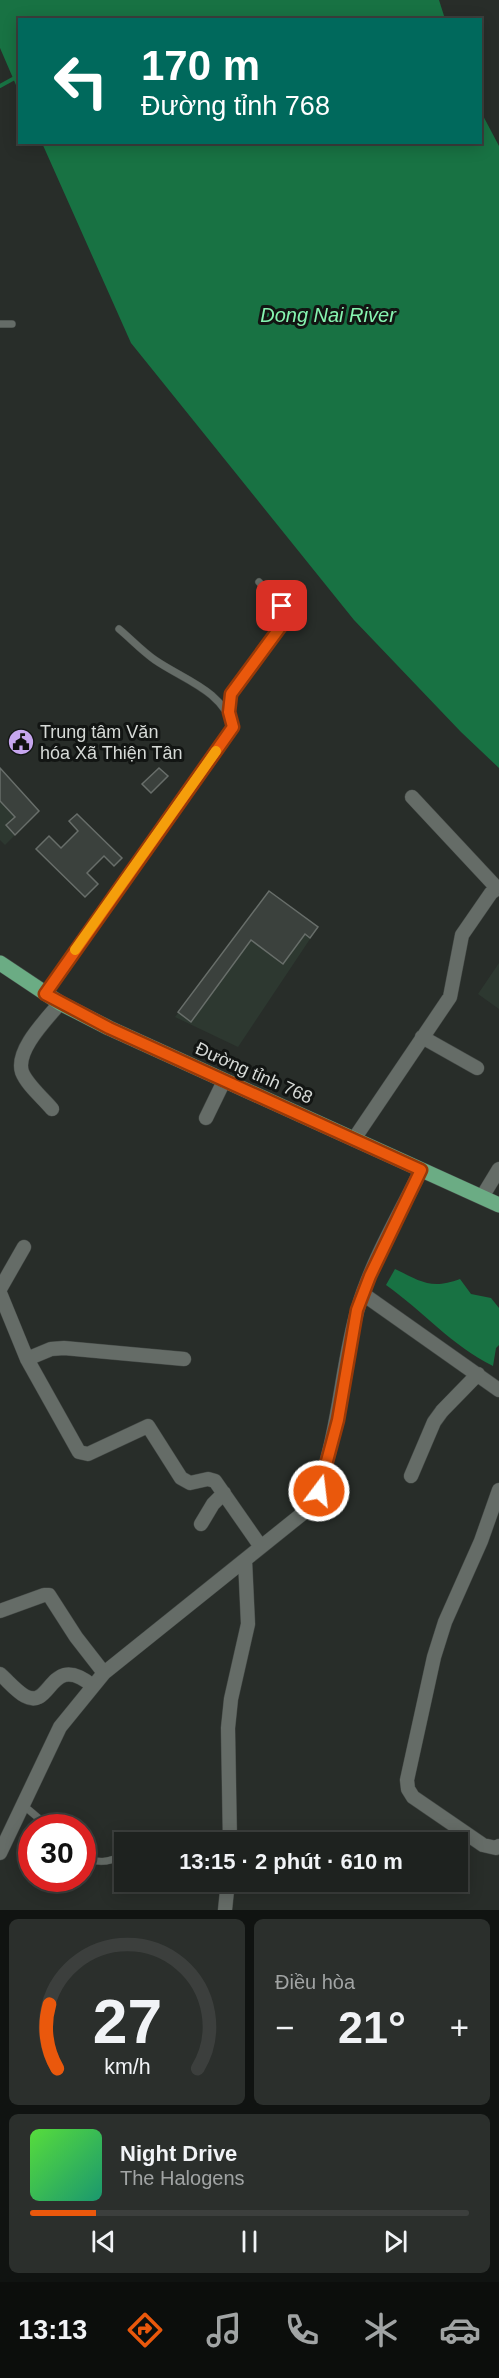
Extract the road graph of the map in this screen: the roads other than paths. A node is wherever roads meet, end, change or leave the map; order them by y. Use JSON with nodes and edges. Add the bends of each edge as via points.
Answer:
{"nodes":[{"id":1,"x":0,"y":324,"type":"edge"},
{"id":2,"x":12,"y":324,"type":"dead end"},
{"id":3,"x":259,"y":582,"type":"dead end"},
{"id":4,"x":119,"y":629,"type":"dead end"},
{"id":5,"x":229,"y":712,"type":"junction"},
{"id":6,"x":412,"y":797,"type":"dead end"},
{"id":7,"x":498,"y":887,"type":"edge"},
{"id":8,"x":0,"y":963,"type":"edge"},
{"id":9,"x":45,"y":994,"type":"junction"},
{"id":10,"x":60,"y":1003,"type":"junction"},
{"id":11,"x":422,"y":1037,"type":"junction"},
{"id":12,"x":477,"y":1068,"type":"dead end"},
{"id":13,"x":224,"y":1081,"type":"junction"},
{"id":14,"x":52,"y":1108,"type":"dead end"},
{"id":15,"x":206,"y":1118,"type":"dead end"},
{"id":16,"x":354,"y":1139,"type":"junction"},
{"id":17,"x":499,"y":1169,"type":"edge"},
{"id":18,"x":421,"y":1170,"type":"junction"},
{"id":19,"x":482,"y":1197,"type":"junction"},
{"id":20,"x":499,"y":1205,"type":"edge"},
{"id":21,"x":24,"y":1247,"type":"dead end"},
{"id":22,"x":0,"y":1291,"type":"edge"},
{"id":23,"x":363,"y":1294,"type":"junction"},
{"id":24,"x":27,"y":1359,"type":"junction"},
{"id":25,"x":184,"y":1359,"type":"dead end"},
{"id":26,"x":478,"y":1374,"type":"junction"},
{"id":27,"x":499,"y":1390,"type":"edge"},
{"id":28,"x":411,"y":1476,"type":"dead end"},
{"id":29,"x":499,"y":1490,"type":"edge"},
{"id":30,"x":224,"y":1493,"type":"junction"},
{"id":31,"x":201,"y":1524,"type":"dead end"},
{"id":32,"x":261,"y":1547,"type":"junction"},
{"id":33,"x":245,"y":1560,"type":"junction"},
{"id":34,"x":0,"y":1611,"type":"edge"},
{"id":35,"x":104,"y":1673,"type":"junction"},
{"id":36,"x":0,"y":1674,"type":"edge"},
{"id":37,"x":93,"y":1686,"type":"junction"},
{"id":38,"x":23,"y":1805,"type":"junction"},
{"id":39,"x":34,"y":1814,"type":"edge"},
{"id":40,"x":230,"y":1832,"type":"edge"},
{"id":41,"x":499,"y":1846,"type":"edge"},
{"id":42,"x":0,"y":1853,"type":"edge"},
{"id":43,"x":114,"y":1859,"type":"edge"},
{"id":44,"x":96,"y":1861,"type":"edge"},
{"id":45,"x":227,"y":1892,"type":"edge"},
{"id":46,"x":225,"y":1910,"type":"edge"}],
"edges":[{"from":1,"to":2,"type":"lane"},
{"from":3,"to":5,"type":"lane","via":[[282,606],[285,617],[231,694]]},
{"from":4,"to":5,"type":"lane","via":[[153,658],[220,700]]},
{"from":5,"to":9,"type":"lane","via":[[233,727]]},
{"from":6,"to":7,"type":"street"},
{"from":7,"to":11,"type":"street","via":[[462,935],[450,997]]},
{"from":8,"to":9,"type":"main road","name":"Đường tỉnh 768"},
{"from":9,"to":10,"type":"main road","name":"Đường tỉnh 768"},
{"from":10,"to":13,"type":"main road","name":"Đường tỉnh 768"},
{"from":10,"to":14,"type":"street","via":[[27,1044],[22,1057],[22,1071]]},
{"from":11,"to":12,"type":"street"},
{"from":11,"to":16,"type":"street"},
{"from":13,"to":15,"type":"street"},
{"from":13,"to":16,"type":"main road","name":"Đường tỉnh 768"},
{"from":16,"to":18,"type":"main road","name":"Đường tỉnh 768"},
{"from":17,"to":19,"type":"street"},
{"from":18,"to":19,"type":"main road","name":"Đường tỉnh 768"},
{"from":18,"to":23,"type":"street"},
{"from":19,"to":20,"type":"main road","name":"Đường tỉnh 768"},
{"from":21,"to":22,"type":"street"},
{"from":22,"to":24,"type":"street"},
{"from":23,"to":26,"type":"street"},
{"from":23,"to":32,"type":"street","via":[[338,1420],[319,1491],[302,1514]]},
{"from":24,"to":25,"type":"street","via":[[64,1348]]},
{"from":24,"to":30,"type":"street","via":[[79,1452],[88,1455],[148,1426],[184,1482],[208,1479],[215,1481]]},
{"from":26,"to":27,"type":"street"},
{"from":26,"to":28,"type":"street","via":[[434,1422]]},
{"from":29,"to":41,"type":"street","via":[[445,1622],[407,1780],[413,1797],[483,1845]]},
{"from":30,"to":31,"type":"street"},
{"from":30,"to":32,"type":"street"},
{"from":32,"to":33,"type":"street"},
{"from":33,"to":35,"type":"street"},
{"from":33,"to":40,"type":"street","via":[[248,1624],[228,1728]]},
{"from":34,"to":35,"type":"street","via":[[49,1595]]},
{"from":35,"to":37,"type":"street"},
{"from":36,"to":37,"type":"street","via":[[25,1697],[34,1699],[69,1673],[81,1676]]},
{"from":37,"to":38,"type":"street","via":[[60,1727]]},
{"from":38,"to":39,"type":"lane"},
{"from":38,"to":42,"type":"street"},
{"from":43,"to":44,"type":"lane"},
{"from":45,"to":46,"type":"street"}]}
